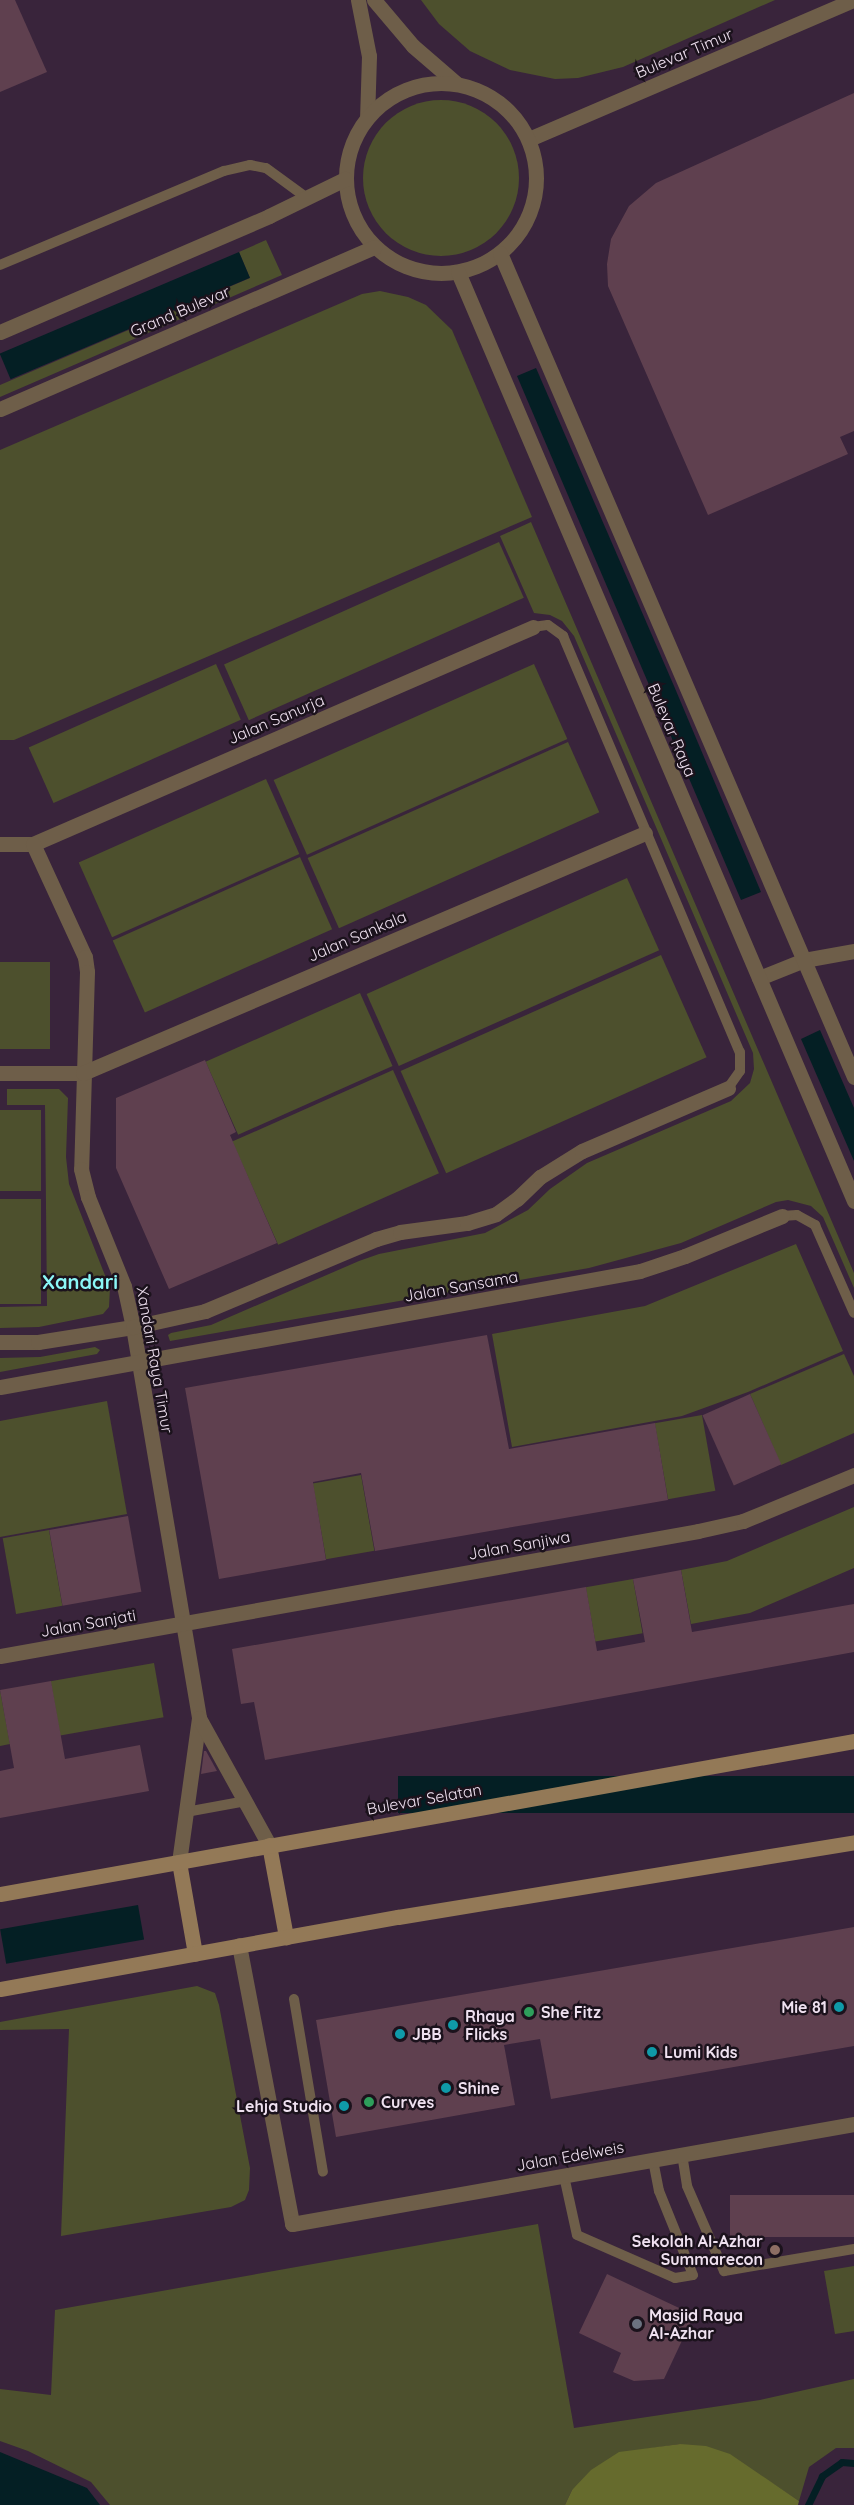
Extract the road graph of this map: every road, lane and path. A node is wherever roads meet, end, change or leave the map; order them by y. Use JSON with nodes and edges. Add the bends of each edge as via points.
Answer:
{"nodes":[{"id":1,"x":358,"y":0,"type":"edge"},
{"id":2,"x":374,"y":0,"type":"edge"},
{"id":3,"x":854,"y":0,"type":"edge"},
{"id":4,"x":457,"y":84,"type":"junction"},
{"id":5,"x":367,"y":118,"type":"junction"},
{"id":6,"x":529,"y":139,"type":"junction"},
{"id":7,"x":345,"y":178,"type":"junction"},
{"id":8,"x":307,"y":198,"type":"junction"},
{"id":9,"x":374,"y":247,"type":"junction"},
{"id":10,"x":500,"y":254,"type":"junction"},
{"id":11,"x":0,"y":265,"type":"edge"},
{"id":12,"x":458,"y":273,"type":"junction"},
{"id":13,"x":0,"y":332,"type":"edge"},
{"id":14,"x":0,"y":409,"type":"edge"},
{"id":15,"x":533,"y":627,"type":"joint"},
{"id":16,"x":645,"y":833,"type":"junction"},
{"id":17,"x":0,"y":844,"type":"edge"},
{"id":18,"x":33,"y":844,"type":"junction"},
{"id":19,"x":854,"y":951,"type":"edge"},
{"id":20,"x":804,"y":960,"type":"junction"},
{"id":21,"x":759,"y":978,"type":"junction"},
{"id":22,"x":0,"y":1073,"type":"edge"},
{"id":23,"x":83,"y":1073,"type":"junction"},
{"id":24,"x":854,"y":1077,"type":"edge"},
{"id":25,"x":728,"y":1088,"type":"joint"},
{"id":26,"x":854,"y":1201,"type":"edge"},
{"id":27,"x":782,"y":1216,"type":"joint"},
{"id":28,"x":854,"y":1313,"type":"edge"},
{"id":29,"x":133,"y":1326,"type":"junction"},
{"id":30,"x":0,"y":1342,"type":"edge"},
{"id":31,"x":139,"y":1363,"type":"junction"},
{"id":32,"x":0,"y":1387,"type":"edge"},
{"id":33,"x":854,"y":1475,"type":"edge"},
{"id":34,"x":182,"y":1624,"type":"junction"},
{"id":35,"x":0,"y":1656,"type":"edge"},
{"id":36,"x":199,"y":1718,"type":"junction"},
{"id":37,"x":854,"y":1742,"type":"edge"},
{"id":38,"x":246,"y":1801,"type":"junction"},
{"id":39,"x":186,"y":1812,"type":"junction"},
{"id":40,"x":854,"y":1842,"type":"edge"},
{"id":41,"x":269,"y":1845,"type":"junction"},
{"id":42,"x":179,"y":1862,"type":"junction"},
{"id":43,"x":0,"y":1894,"type":"edge"},
{"id":44,"x":286,"y":1937,"type":"junction"},
{"id":45,"x":239,"y":1945,"type":"junction"},
{"id":46,"x":195,"y":1954,"type":"junction"},
{"id":47,"x":0,"y":1989,"type":"edge"},
{"id":48,"x":294,"y":1999,"type":"dead end"},
{"id":49,"x":854,"y":2124,"type":"edge"},
{"id":50,"x":682,"y":2154,"type":"junction"},
{"id":51,"x":653,"y":2160,"type":"junction"},
{"id":52,"x":323,"y":2172,"type":"dead end"},
{"id":53,"x":564,"y":2176,"type":"junction"},
{"id":54,"x":854,"y":2249,"type":"edge"}],
"edges":[{"from":1,"to":5,"type":"street","via":[[369,56]]},
{"from":2,"to":4,"type":"street","via":[[413,46]]},
{"from":3,"to":6,"type":"street","name":"Bulevar Timur"},
{"from":4,"to":5,"type":"street","via":[[432,83],[407,89],[385,101]]},
{"from":4,"to":6,"type":"street","via":[[487,94],[512,113]]},
{"from":5,"to":7,"type":"street","via":[[351,146]]},
{"from":6,"to":10,"type":"street","via":[[537,170],[535,201],[522,230]]},
{"from":7,"to":8,"type":"street"},
{"from":7,"to":9,"type":"street","via":[[358,227]]},
{"from":8,"to":11,"type":"lane","via":[[266,168],[250,165],[224,171]]},
{"from":8,"to":13,"type":"street"},
{"from":9,"to":12,"type":"street","via":[[399,264],[428,273]]},
{"from":9,"to":14,"type":"street","name":"Grand Bulevar"},
{"from":10,"to":12,"type":"street"},
{"from":10,"to":20,"type":"street","name":"Bulevar Raya"},
{"from":12,"to":21,"type":"street","name":"Bulevar Raya"},
{"from":15,"to":16,"type":"lane","via":[[548,625],[562,636]]},
{"from":15,"to":18,"type":"street","name":"Jalan Sanurja"},
{"from":16,"to":23,"type":"street","name":"Jalan Sankala"},
{"from":16,"to":25,"type":"lane","via":[[740,1052],[740,1071]]},
{"from":17,"to":18,"type":"street"},
{"from":18,"to":23,"type":"street","name":"Xandari Raya Timur","via":[[85,957]]},
{"from":19,"to":20,"type":"street"},
{"from":20,"to":21,"type":"street"},
{"from":20,"to":24,"type":"street","name":"Bulevar Raya"},
{"from":21,"to":26,"type":"street","name":"Bulevar Raya"},
{"from":22,"to":23,"type":"street"},
{"from":23,"to":29,"type":"street","name":"Xandari Raya Timur","via":[[81,1169],[88,1197],[124,1286]]},
{"from":25,"to":29,"type":"street","via":[[582,1150],[540,1177],[496,1214],[376,1239],[205,1311]]},
{"from":27,"to":28,"type":"lane","via":[[797,1215],[815,1226]]},
{"from":27,"to":31,"type":"street","name":"Jalan Sansama","via":[[640,1271]]},
{"from":29,"to":30,"type":"street","via":[[38,1342]]},
{"from":29,"to":31,"type":"street","name":"Xandari Raya Timur"},
{"from":31,"to":32,"type":"street","name":"Jalan Sansama"},
{"from":31,"to":34,"type":"street","name":"Xandari Raya Timur"},
{"from":33,"to":34,"type":"street","name":"Jalan Sanjiwa","via":[[743,1521],[698,1531]]},
{"from":34,"to":35,"type":"street","name":"Jalan Sanjati"},
{"from":34,"to":36,"type":"street","name":"Xandari Raya Timur"},
{"from":36,"to":38,"type":"street"},
{"from":36,"to":39,"type":"street"},
{"from":37,"to":41,"type":"main road","name":"Bulevar Selatan"},
{"from":38,"to":39,"type":"lane"},
{"from":38,"to":41,"type":"street"},
{"from":39,"to":42,"type":"street"},
{"from":40,"to":44,"type":"main road"},
{"from":41,"to":42,"type":"main road","name":"Bulevar Selatan"},
{"from":41,"to":44,"type":"main road"},
{"from":42,"to":43,"type":"main road","name":"Bulevar Selatan"},
{"from":42,"to":46,"type":"main road"},
{"from":44,"to":45,"type":"main road"},
{"from":45,"to":46,"type":"main road"},
{"from":45,"to":53,"type":"street","name":"Jalan Edelweis","via":[[292,2224]]},
{"from":46,"to":47,"type":"main road"},
{"from":48,"to":52,"type":"lane"},
{"from":49,"to":50,"type":"street","name":"Jalan Edelweis"},
{"from":50,"to":51,"type":"street","name":"Jalan Edelweis"},
{"from":50,"to":54,"type":"lane","via":[[687,2186],[724,2271]]},
{"from":51,"to":53,"type":"street","name":"Jalan Edelweis"},
{"from":51,"to":53,"type":"lane","via":[[659,2192],[693,2275],[675,2278],[578,2235]]}]}
